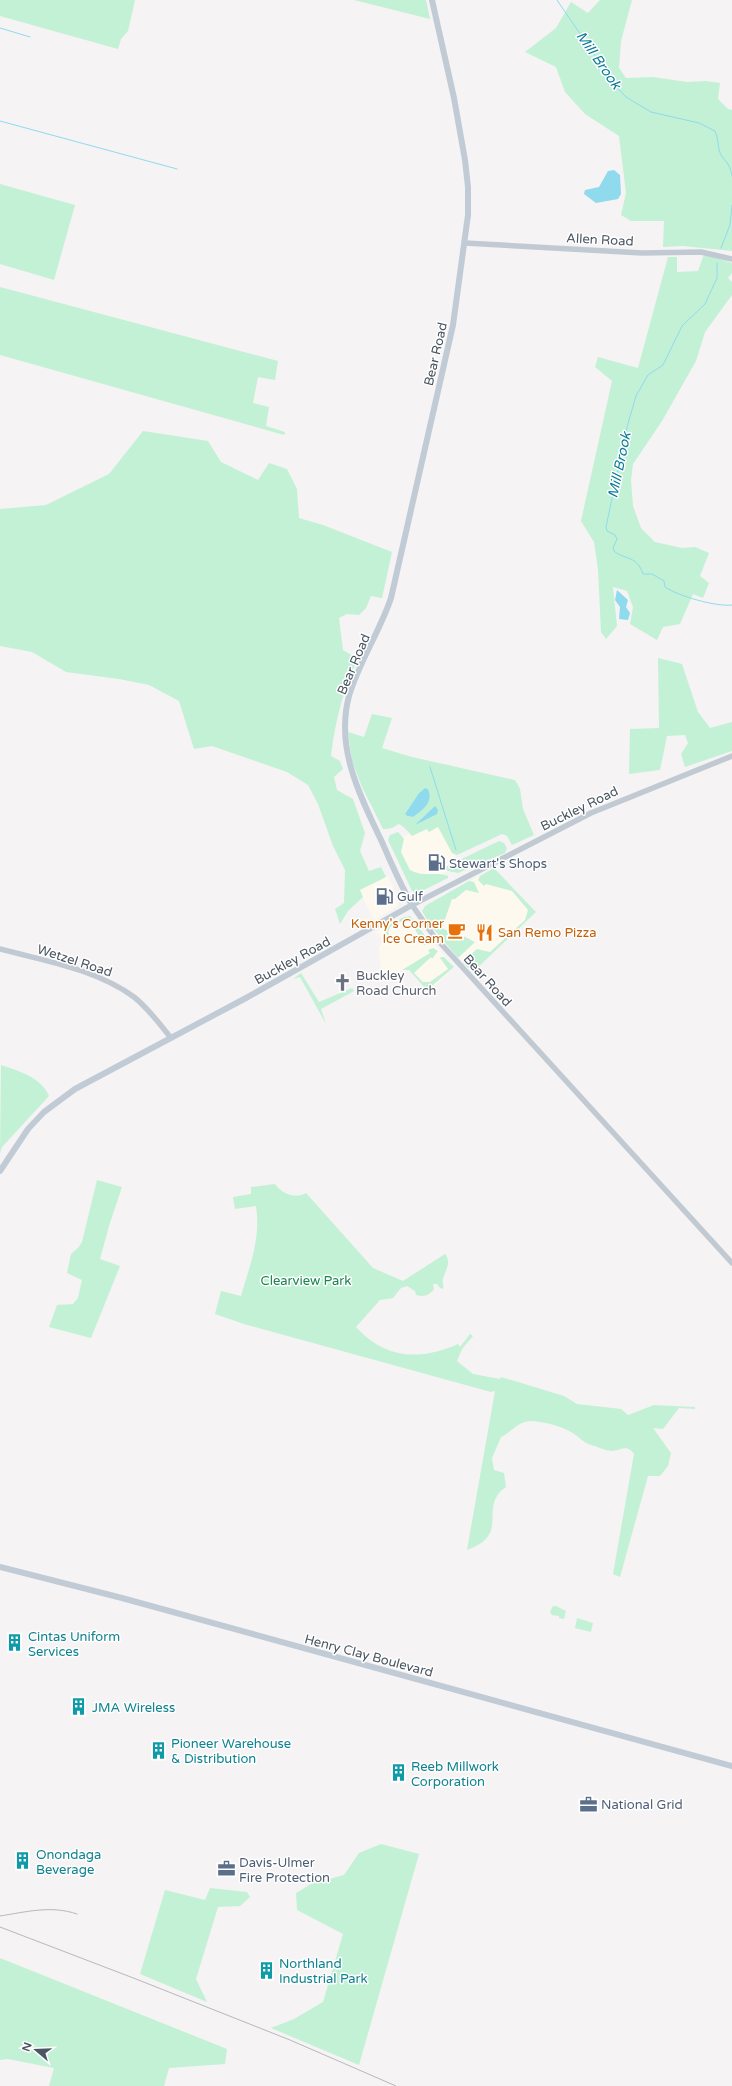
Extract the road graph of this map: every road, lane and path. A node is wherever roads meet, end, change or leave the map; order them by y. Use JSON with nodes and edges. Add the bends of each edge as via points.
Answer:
{"nodes":[{"id":1,"x":432,"y":0,"type":"edge"},
{"id":2,"x":466,"y":243,"type":"junction"},
{"id":3,"x":732,"y":259,"type":"edge"},
{"id":4,"x":732,"y":756,"type":"edge"},
{"id":5,"x":412,"y":905,"type":"junction"},
{"id":6,"x":0,"y":949,"type":"edge"},
{"id":7,"x":171,"y":1038,"type":"junction"},
{"id":8,"x":0,"y":1171,"type":"edge"},
{"id":9,"x":732,"y":1263,"type":"edge"},
{"id":10,"x":0,"y":1567,"type":"edge"},
{"id":11,"x":732,"y":1766,"type":"edge"}],
"edges":[{"from":1,"to":2,"type":"main road","name":"Bear Road","via":[[454,98],[464,160],[469,204]]},
{"from":2,"to":3,"type":"street","name":"Allen Road","via":[[642,253],[702,252]]},
{"from":2,"to":5,"type":"main road","name":"Bear Road","via":[[453,325],[391,598],[382,624],[354,684],[345,722],[348,756],[355,780]]},
{"from":4,"to":5,"type":"street","name":"Buckley Road","via":[[591,813]]},
{"from":5,"to":7,"type":"main road","name":"Buckley Road"},
{"from":5,"to":9,"type":"street","name":"Bear Road","via":[[433,935]]},
{"from":6,"to":7,"type":"street","name":"Wetzel Road","via":[[89,974],[118,986],[148,1010]]},
{"from":7,"to":8,"type":"main road","name":"Buckley Road","via":[[59,1099],[28,1129]]},
{"from":10,"to":11,"type":"main road","name":"Henry Clay Boulevard","via":[[122,1598]]}]}
